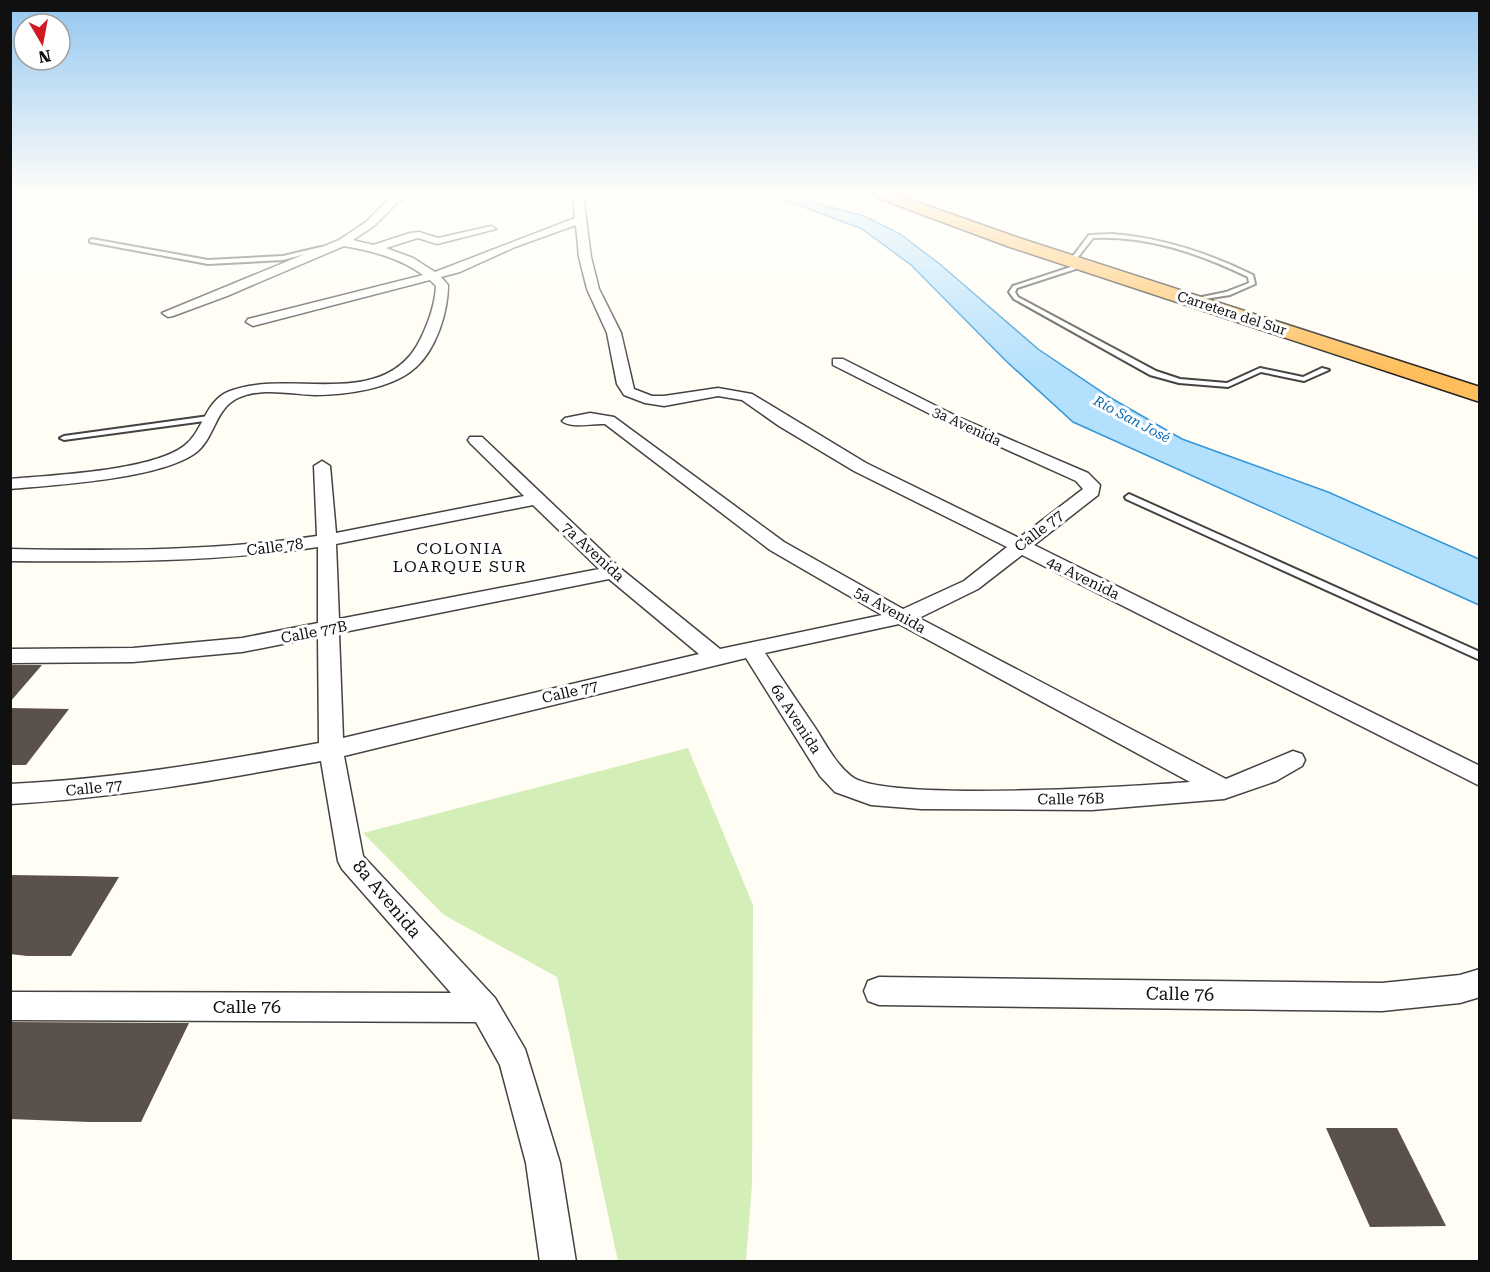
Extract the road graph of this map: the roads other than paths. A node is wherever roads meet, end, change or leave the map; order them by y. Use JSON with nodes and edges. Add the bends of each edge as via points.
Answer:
{"nodes":[{"id":1,"x":164,"y":254,"type":"edge"},
{"id":2,"x":298,"y":254,"type":"edge"},
{"id":3,"x":313,"y":254,"type":"edge"},
{"id":4,"x":392,"y":254,"type":"edge"},
{"id":5,"x":490,"y":254,"type":"edge"},
{"id":6,"x":585,"y":254,"type":"edge"},
{"id":7,"x":1054,"y":254,"type":"edge"},
{"id":8,"x":1077,"y":254,"type":"edge"},
{"id":9,"x":1204,"y":254,"type":"edge"},
{"id":10,"x":1076,"y":262,"type":"junction"},
{"id":11,"x":433,"y":276,"type":"junction"},
{"id":12,"x":1193,"y":300,"type":"junction"},
{"id":13,"x":168,"y":313,"type":"dead end"},
{"id":14,"x":254,"y":322,"type":"dead end"},
{"id":15,"x":838,"y":362,"type":"dead end"},
{"id":16,"x":1325,"y":370,"type":"dead end"},
{"id":17,"x":1479,"y":395,"type":"edge"},
{"id":18,"x":208,"y":418,"type":"junction"},
{"id":19,"x":570,"y":421,"type":"dead end"},
{"id":20,"x":64,"y":438,"type":"dead end"},
{"id":21,"x":476,"y":440,"type":"dead end"},
{"id":22,"x":322,"y":466,"type":"dead end"},
{"id":23,"x":10,"y":484,"type":"edge"},
{"id":24,"x":1092,"y":491,"type":"joint"},
{"id":25,"x":1129,"y":498,"type":"dead end"},
{"id":26,"x":536,"y":499,"type":"junction"},
{"id":27,"x":327,"y":540,"type":"junction"},
{"id":28,"x":1019,"y":547,"type":"junction"},
{"id":29,"x":10,"y":555,"type":"edge"},
{"id":30,"x":613,"y":572,"type":"junction"},
{"id":31,"x":902,"y":617,"type":"junction"},
{"id":32,"x":327,"y":630,"type":"junction"},
{"id":33,"x":752,"y":650,"type":"junction"},
{"id":34,"x":10,"y":656,"type":"edge"},
{"id":35,"x":716,"y":657,"type":"junction"},
{"id":36,"x":1479,"y":657,"type":"edge"},
{"id":37,"x":331,"y":750,"type":"junction"},
{"id":38,"x":1293,"y":760,"type":"dead end"},
{"id":39,"x":1479,"y":777,"type":"edge"},
{"id":40,"x":844,"y":785,"type":"joint"},
{"id":41,"x":1224,"y":789,"type":"junction"},
{"id":42,"x":10,"y":794,"type":"edge"},
{"id":43,"x":1479,"y":983,"type":"edge"},
{"id":44,"x":879,"y":991,"type":"dead end"},
{"id":45,"x":10,"y":1006,"type":"edge"},
{"id":46,"x":484,"y":1008,"type":"junction"},
{"id":47,"x":558,"y":1262,"type":"edge"}],
"edges":[{"from":1,"to":2,"type":"lane","via":[[208,262]]},
{"from":3,"to":13,"type":"street","via":[[223,294]]},
{"from":4,"to":11,"type":"street","via":[[418,264]]},
{"from":5,"to":11,"type":"street"},
{"from":6,"to":28,"type":"street","name":"4a Avenida","via":[[593,289],[614,333],[629,392],[650,400],[718,393],[747,397],[860,467]]},
{"from":7,"to":10,"type":"highway","name":"Carretera del Sur"},
{"from":8,"to":10,"type":"lane"},
{"from":9,"to":12,"type":"lane","via":[[1251,276],[1252,284],[1228,294]]},
{"from":10,"to":12,"type":"highway","name":"Carretera del Sur"},
{"from":10,"to":16,"type":"lane","via":[[1015,287],[1012,292],[1016,298],[1153,373],[1179,381],[1228,385],[1260,370],[1304,379]]},
{"from":11,"to":14,"type":"street"},
{"from":11,"to":18,"type":"street","via":[[442,285],[442,306],[419,358],[410,368],[353,387],[249,390],[231,396]]},
{"from":12,"to":17,"type":"highway","name":"Carretera del Sur"},
{"from":15,"to":24,"type":"street","name":"3a Avenida","via":[[955,422],[1082,477]]},
{"from":18,"to":20,"type":"lane"},
{"from":18,"to":23,"type":"street","via":[[191,450],[177,458]]},
{"from":19,"to":31,"type":"street","name":"5a Avenida","via":[[609,420],[777,546]]},
{"from":21,"to":26,"type":"street","name":"7a Avenida"},
{"from":22,"to":27,"type":"street","name":"8a Avenida"},
{"from":24,"to":28,"type":"street","name":"Calle 77"},
{"from":25,"to":36,"type":"lane"},
{"from":26,"to":27,"type":"street","name":"Calle 78"},
{"from":26,"to":30,"type":"street","name":"7a Avenida"},
{"from":27,"to":29,"type":"street","name":"Calle 78","via":[[197,555]]},
{"from":27,"to":32,"type":"street","name":"8a Avenida"},
{"from":28,"to":31,"type":"street","name":"Calle 77","via":[[971,585]]},
{"from":28,"to":39,"type":"street","name":"4a Avenida"},
{"from":30,"to":32,"type":"street","name":"Calle 77B"},
{"from":30,"to":35,"type":"street","name":"7a Avenida"},
{"from":31,"to":33,"type":"street","name":"Calle 77"},
{"from":31,"to":41,"type":"street","name":"5a Avenida"},
{"from":32,"to":34,"type":"street","name":"Calle 77B","via":[[242,645],[155,653]]},
{"from":32,"to":37,"type":"street","name":"8a Avenida"},
{"from":33,"to":35,"type":"street","name":"Calle 77"},
{"from":33,"to":40,"type":"street","name":"6a Avenida","via":[[829,769]]},
{"from":35,"to":37,"type":"street","name":"Calle 77"},
{"from":37,"to":42,"type":"street","name":"Calle 77","via":[[171,779]]},
{"from":37,"to":46,"type":"street","name":"8a Avenida","via":[[351,861]]},
{"from":38,"to":41,"type":"street","name":"Calle 76B"},
{"from":40,"to":41,"type":"street","name":"Calle 76B","via":[[871,795],[921,800],[1092,800]]},
{"from":43,"to":44,"type":"street","name":"Calle 76","via":[[1460,989],[1382,997]]},
{"from":45,"to":46,"type":"street","name":"Calle 76"},
{"from":46,"to":47,"type":"street","name":"8a Avenida","via":[[514,1059],[543,1163]]}]}
